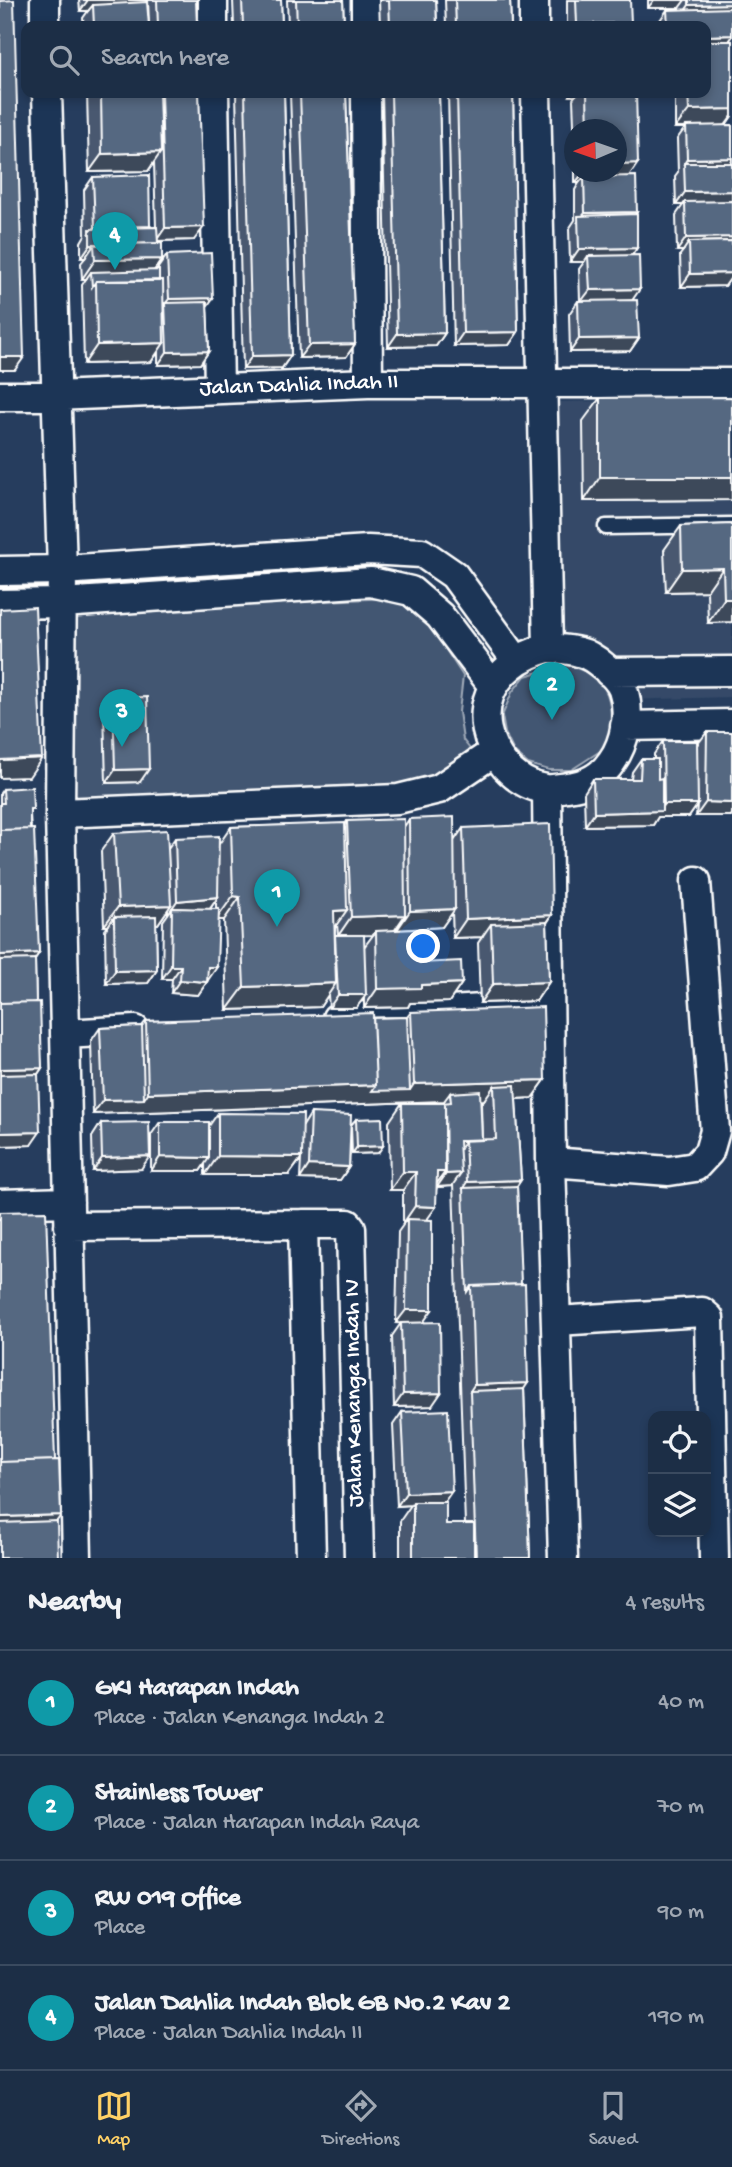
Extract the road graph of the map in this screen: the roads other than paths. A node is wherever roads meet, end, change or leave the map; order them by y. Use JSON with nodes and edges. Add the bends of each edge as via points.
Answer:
{"nodes":[{"id":1,"x":45,"y":0,"type":"edge"},
{"id":2,"x":213,"y":0,"type":"edge"},
{"id":3,"x":366,"y":0,"type":"edge"},
{"id":4,"x":534,"y":0,"type":"edge"},
{"id":5,"x":46,"y":21,"type":"edge"},
{"id":6,"x":213,"y":21,"type":"edge"},
{"id":7,"x":366,"y":21,"type":"edge"},
{"id":8,"x":534,"y":21,"type":"edge"},
{"id":9,"x":47,"y":98,"type":"edge"},
{"id":10,"x":214,"y":98,"type":"edge"},
{"id":11,"x":366,"y":98,"type":"edge"},
{"id":12,"x":536,"y":98,"type":"edge"},
{"id":13,"x":543,"y":382,"type":"junction"},
{"id":14,"x":368,"y":383,"type":"junction"},
{"id":15,"x":732,"y":383,"type":"edge"},
{"id":16,"x":219,"y":389,"type":"junction"},
{"id":17,"x":0,"y":396,"type":"edge"},
{"id":18,"x":55,"y":396,"type":"junction"},
{"id":19,"x":732,"y":525,"type":"edge"},
{"id":20,"x":606,"y":527,"type":"dead end"},
{"id":21,"x":62,"y":570,"type":"junction"},
{"id":22,"x":0,"y":572,"type":"edge"},
{"id":23,"x":62,"y":603,"type":"junction"},
{"id":24,"x":0,"y":604,"type":"edge"},
{"id":25,"x":548,"y":648,"type":"junction"},
{"id":26,"x":516,"y":660,"type":"junction"},
{"id":27,"x":732,"y":671,"type":"edge"},
{"id":28,"x":609,"y":672,"type":"junction"},
{"id":29,"x":494,"y":686,"type":"junction"},
{"id":30,"x":732,"y":724,"type":"edge"},
{"id":31,"x":625,"y":726,"type":"junction"},
{"id":32,"x":494,"y":752,"type":"junction"},
{"id":33,"x":547,"y":789,"type":"junction"},
{"id":34,"x":60,"y":813,"type":"junction"},
{"id":35,"x":696,"y":881,"type":"dead end"},
{"id":36,"x":550,"y":1005,"type":"junction"},
{"id":37,"x":313,"y":1019,"type":"edge"},
{"id":38,"x":159,"y":1028,"type":"edge"},
{"id":39,"x":65,"y":1034,"type":"junction"},
{"id":40,"x":551,"y":1162,"type":"junction"},
{"id":41,"x":0,"y":1204,"type":"edge"},
{"id":42,"x":69,"y":1214,"type":"junction"},
{"id":43,"x":303,"y":1224,"type":"junction"},
{"id":44,"x":556,"y":1321,"type":"junction"},
{"id":45,"x":77,"y":1558,"type":"edge"},
{"id":46,"x":311,"y":1558,"type":"edge"},
{"id":47,"x":359,"y":1558,"type":"edge"},
{"id":48,"x":563,"y":1558,"type":"edge"},
{"id":49,"x":715,"y":1558,"type":"edge"}],
"edges":[{"from":1,"to":5,"type":"street"},
{"from":2,"to":6,"type":"street"},
{"from":3,"to":7,"type":"street"},
{"from":4,"to":8,"type":"street"},
{"from":9,"to":18,"type":"street"},
{"from":10,"to":16,"type":"street"},
{"from":11,"to":14,"type":"street"},
{"from":12,"to":13,"type":"street"},
{"from":13,"to":14,"type":"street","name":"Jalan Dahlia Indah II"},
{"from":13,"to":15,"type":"street","name":"Jalan Dahlia Indah II"},
{"from":13,"to":25,"type":"street"},
{"from":14,"to":16,"type":"street","name":"Jalan Dahlia Indah II"},
{"from":16,"to":18,"type":"street","name":"Jalan Dahlia Indah II"},
{"from":17,"to":18,"type":"street","name":"Jalan Dahlia Indah II"},
{"from":18,"to":21,"type":"street"},
{"from":19,"to":20,"type":"lane"},
{"from":21,"to":22,"type":"street"},
{"from":21,"to":23,"type":"street"},
{"from":21,"to":26,"type":"street","via":[[368,550],[422,553],[454,575]]},
{"from":23,"to":24,"type":"street"},
{"from":23,"to":29,"type":"street","via":[[372,582],[411,591],[440,616]]},
{"from":23,"to":34,"type":"street"},
{"from":25,"to":26,"type":"street"},
{"from":25,"to":28,"type":"street","via":[[581,652]]},
{"from":26,"to":29,"type":"street"},
{"from":27,"to":28,"type":"street"},
{"from":28,"to":31,"type":"street","via":[[623,688]]},
{"from":29,"to":32,"type":"street","via":[[485,719]]},
{"from":30,"to":31,"type":"street"},
{"from":31,"to":33,"type":"street","via":[[618,752],[596,777],[581,785]]},
{"from":32,"to":33,"type":"street","via":[[516,777]]},
{"from":32,"to":34,"type":"street","via":[[439,789],[398,799]]},
{"from":33,"to":36,"type":"street"},
{"from":34,"to":39,"type":"street"},
{"from":35,"to":40,"type":"street","via":[[715,1132],[709,1152],[695,1167],[669,1171]]},
{"from":36,"to":37,"type":"street"},
{"from":36,"to":40,"type":"street"},
{"from":38,"to":39,"type":"street"},
{"from":39,"to":42,"type":"street"},
{"from":40,"to":44,"type":"street"},
{"from":41,"to":42,"type":"street"},
{"from":42,"to":43,"type":"street"},
{"from":42,"to":45,"type":"street"},
{"from":43,"to":46,"type":"street"},
{"from":43,"to":47,"type":"street","name":"Jalan Kenanga Indah IV","via":[[348,1224],[351,1228]]},
{"from":44,"to":48,"type":"street"},
{"from":44,"to":49,"type":"street","via":[[702,1312],[709,1318]]}]}
